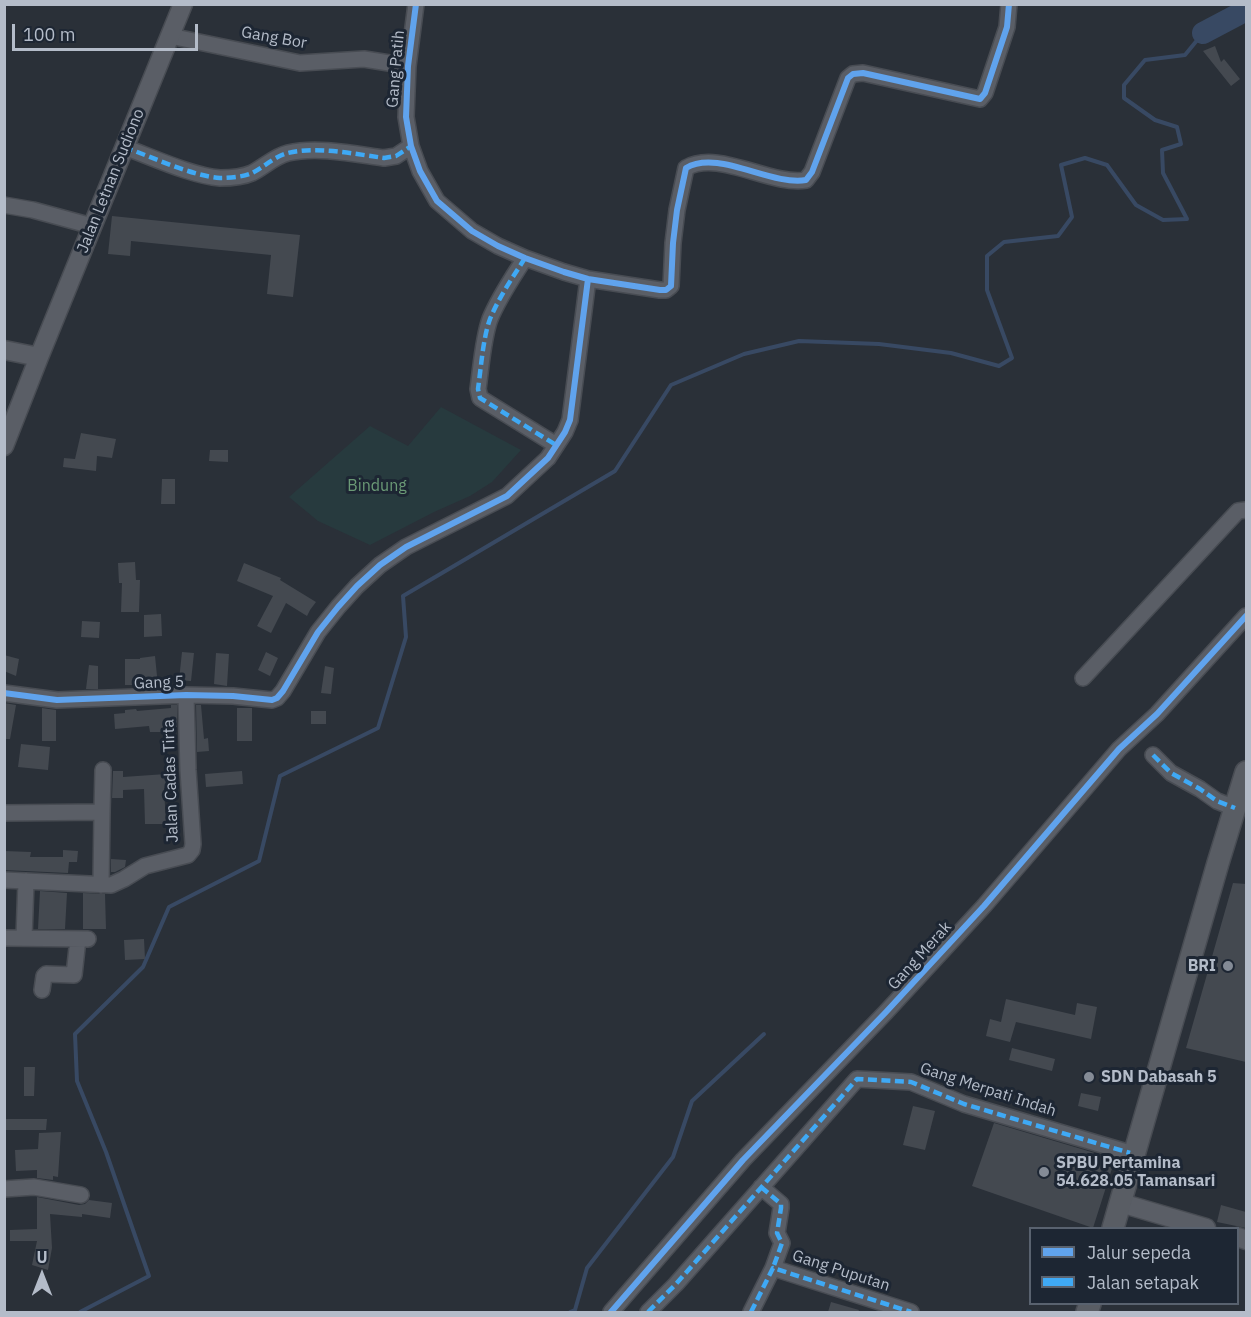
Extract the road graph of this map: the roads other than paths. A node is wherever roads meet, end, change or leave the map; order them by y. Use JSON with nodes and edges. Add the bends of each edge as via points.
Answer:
{"nodes":[{"id":1,"x":183,"y":4,"type":"edge"},
{"id":2,"x":416,"y":4,"type":"edge"},
{"id":3,"x":1009,"y":4,"type":"edge"},
{"id":4,"x":170,"y":36,"type":"junction"},
{"id":5,"x":408,"y":66,"type":"junction"},
{"id":6,"x":411,"y":146,"type":"junction"},
{"id":7,"x":124,"y":147,"type":"junction"},
{"id":8,"x":4,"y":205,"type":"edge"},
{"id":9,"x":92,"y":226,"type":"junction"},
{"id":10,"x":525,"y":258,"type":"junction"},
{"id":11,"x":588,"y":279,"type":"junction"},
{"id":12,"x":4,"y":350,"type":"edge"},
{"id":13,"x":39,"y":357,"type":"junction"},
{"id":14,"x":556,"y":445,"type":"junction"},
{"id":15,"x":4,"y":446,"type":"edge"},
{"id":16,"x":1246,"y":510,"type":"edge"},
{"id":17,"x":1246,"y":616,"type":"edge"},
{"id":18,"x":1083,"y":678,"type":"dead end"},
{"id":19,"x":4,"y":693,"type":"edge"},
{"id":20,"x":186,"y":695,"type":"junction"},
{"id":21,"x":1153,"y":755,"type":"dead end"},
{"id":22,"x":103,"y":770,"type":"dead end"},
{"id":23,"x":1246,"y":772,"type":"edge"},
{"id":24,"x":1235,"y":808,"type":"junction"},
{"id":25,"x":102,"y":812,"type":"junction"},
{"id":26,"x":4,"y":813,"type":"edge"},
{"id":27,"x":4,"y":880,"type":"edge"},
{"id":28,"x":26,"y":881,"type":"junction"},
{"id":29,"x":101,"y":885,"type":"junction"},
{"id":30,"x":4,"y":938,"type":"edge"},
{"id":31,"x":24,"y":938,"type":"junction"},
{"id":32,"x":42,"y":990,"type":"dead end"},
{"id":33,"x":1130,"y":1153,"type":"dead end"},
{"id":34,"x":760,"y":1187,"type":"junction"},
{"id":35,"x":4,"y":1189,"type":"edge"},
{"id":36,"x":81,"y":1195,"type":"dead end"},
{"id":37,"x":1121,"y":1203,"type":"junction"},
{"id":38,"x":1113,"y":1227,"type":"edge"},
{"id":39,"x":1203,"y":1227,"type":"edge"},
{"id":40,"x":773,"y":1268,"type":"junction"},
{"id":41,"x":611,"y":1312,"type":"edge"},
{"id":42,"x":648,"y":1312,"type":"edge"},
{"id":43,"x":751,"y":1312,"type":"edge"},
{"id":44,"x":911,"y":1312,"type":"edge"}],
"edges":[{"from":1,"to":4,"type":"street","name":"Jalan Letnan Sudiono"},
{"from":2,"to":5,"type":"street","name":"Gang Patih"},
{"from":3,"to":11,"type":"street","name":"Gang Patih","via":[[1007,27],[980,99],[863,73],[853,75],[848,78],[806,180],[772,177],[713,162],[686,168],[677,210],[671,286],[666,290]]},
{"from":4,"to":5,"type":"street","name":"Gang Bor","via":[[300,63],[364,59]]},
{"from":4,"to":7,"type":"street","name":"Jalan Letnan Sudiono"},
{"from":5,"to":6,"type":"street","name":"Gang Patih","via":[[406,117]]},
{"from":6,"to":7,"type":"street","via":[[396,156],[384,158],[292,152],[250,174],[219,178]]},
{"from":6,"to":10,"type":"street","name":"Gang Patih","via":[[437,201],[472,231]]},
{"from":7,"to":9,"type":"street","name":"Jalan Letnan Sudiono"},
{"from":8,"to":9,"type":"street"},
{"from":9,"to":13,"type":"street","name":"Jalan Letnan Sudiono"},
{"from":10,"to":11,"type":"street","name":"Gang Patih"},
{"from":10,"to":14,"type":"street","via":[[491,318],[478,389],[480,398]]},
{"from":11,"to":14,"type":"street","via":[[570,420]]},
{"from":12,"to":13,"type":"street"},
{"from":13,"to":15,"type":"street","name":"Jalan Letnan Sudiono"},
{"from":14,"to":20,"type":"street","name":"Gang 5","via":[[548,458],[507,496],[406,547],[380,565],[318,632],[277,698]]},
{"from":16,"to":18,"type":"street","via":[[1238,511]]},
{"from":17,"to":41,"type":"street","name":"Gang Merak","via":[[1157,714],[1119,749],[984,906],[886,1012],[743,1160]]},
{"from":19,"to":20,"type":"street","name":"Gang 5","via":[[57,700]]},
{"from":20,"to":29,"type":"street","name":"Jalan Cadas Tirta","via":[[192,850],[189,855],[145,866],[111,885]]},
{"from":21,"to":24,"type":"street","via":[[1171,773]]},
{"from":22,"to":25,"type":"street"},
{"from":23,"to":24,"type":"main road"},
{"from":24,"to":37,"type":"main road"},
{"from":25,"to":26,"type":"street"},
{"from":25,"to":29,"type":"street"},
{"from":27,"to":28,"type":"street","name":"Jalan Cadas Tirta"},
{"from":28,"to":29,"type":"street","name":"Jalan Cadas Tirta"},
{"from":28,"to":31,"type":"street"},
{"from":30,"to":31,"type":"street"},
{"from":31,"to":32,"type":"street","via":[[83,939],[74,975],[46,974]]},
{"from":33,"to":34,"type":"street","name":"Gang Merpati Indah","via":[[964,1104],[911,1082],[857,1079]]},
{"from":34,"to":40,"type":"street","via":[[781,1204],[777,1233],[782,1243]]},
{"from":34,"to":42,"type":"street","name":"Gang Merpati Indah"},
{"from":35,"to":36,"type":"street","via":[[34,1187]]},
{"from":37,"to":38,"type":"main road"},
{"from":37,"to":39,"type":"street"},
{"from":40,"to":43,"type":"street","name":"Gang Puputan"},
{"from":40,"to":44,"type":"street","name":"Gang Puputan"}]}
